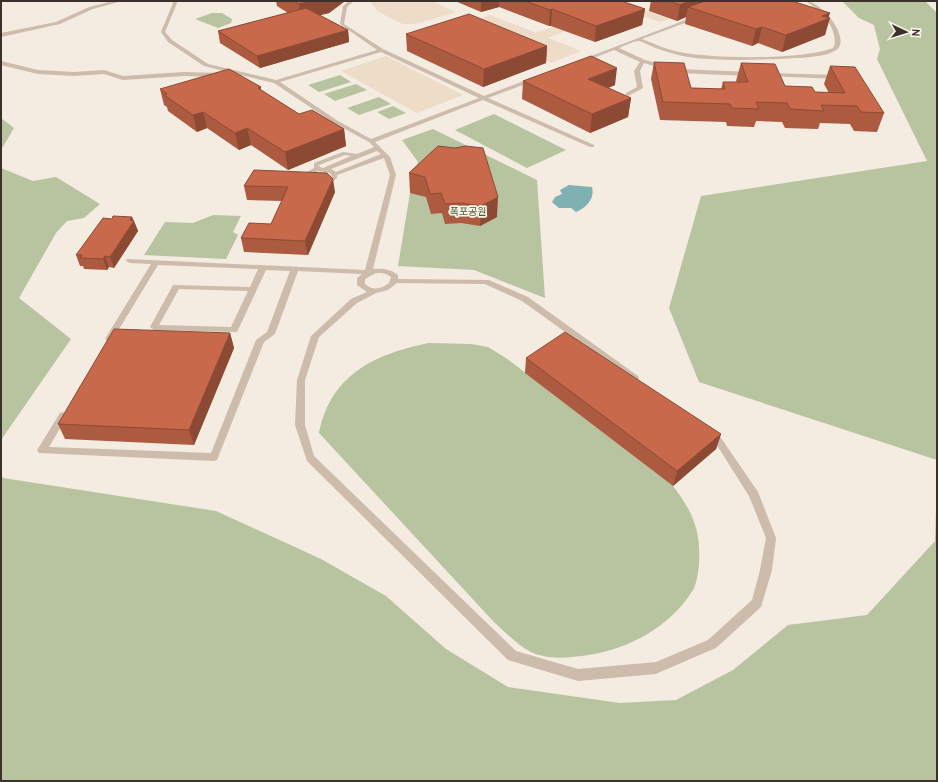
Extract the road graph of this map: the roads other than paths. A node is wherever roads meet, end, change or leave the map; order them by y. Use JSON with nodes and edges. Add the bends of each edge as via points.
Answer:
{"nodes":[{"id":1,"x":119,"y":1,"type":"edge"},
{"id":2,"x":174,"y":1,"type":"edge"},
{"id":3,"x":352,"y":1,"type":"edge"},
{"id":4,"x":808,"y":1,"type":"edge"},
{"id":5,"x":816,"y":1,"type":"edge"},
{"id":6,"x":823,"y":12,"type":"junction"},
{"id":7,"x":704,"y":14,"type":"edge"},
{"id":8,"x":1,"y":35,"type":"edge"},
{"id":9,"x":637,"y":39,"type":"junction"},
{"id":10,"x":614,"y":48,"type":"junction"},
{"id":11,"x":381,"y":50,"type":"junction"},
{"id":12,"x":643,"y":61,"type":"junction"},
{"id":13,"x":1,"y":62,"type":"edge"},
{"id":14,"x":575,"y":63,"type":"edge"},
{"id":15,"x":237,"y":72,"type":"junction"},
{"id":16,"x":543,"y":75,"type":"edge"},
{"id":17,"x":842,"y":78,"type":"edge"},
{"id":18,"x":276,"y":82,"type":"junction"},
{"id":19,"x":628,"y":94,"type":"dead end"},
{"id":20,"x":483,"y":98,"type":"junction"},
{"id":21,"x":372,"y":141,"type":"junction"},
{"id":22,"x":592,"y":146,"type":"dead end"},
{"id":23,"x":378,"y":148,"type":"junction"},
{"id":24,"x":385,"y":155,"type":"junction"},
{"id":25,"x":358,"y":156,"type":"junction"},
{"id":26,"x":317,"y":169,"type":"junction"},
{"id":27,"x":325,"y":169,"type":"junction"},
{"id":28,"x":335,"y":174,"type":"junction"},
{"id":29,"x":130,"y":260,"type":"dead end"},
{"id":30,"x":156,"y":262,"type":"junction"},
{"id":31,"x":263,"y":266,"type":"junction"},
{"id":32,"x":294,"y":268,"type":"junction"},
{"id":33,"x":368,"y":272,"type":"junction"},
{"id":34,"x":395,"y":281,"type":"junction"},
{"id":35,"x":252,"y":289,"type":"junction"},
{"id":36,"x":374,"y":291,"type":"junction"},
{"id":37,"x":103,"y":349,"type":"edge"},
{"id":38,"x":646,"y":386,"type":"edge"},
{"id":39,"x":67,"y":410,"type":"edge"},
{"id":40,"x":703,"y":428,"type":"edge"}],
"edges":[{"from":1,"to":8,"type":"street","via":[[91,8],[58,24]]},
{"from":2,"to":15,"type":"lane","via":[[164,32],[170,41],[206,65]]},
{"from":3,"to":11,"type":"lane","via":[[344,6],[342,24]]},
{"from":4,"to":6,"type":"lane"},
{"from":5,"to":6,"type":"lane"},
{"from":6,"to":9,"type":"lane","via":[[835,30],[838,44],[830,52],[794,57],[687,56]]},
{"from":7,"to":9,"type":"lane"},
{"from":9,"to":10,"type":"lane"},
{"from":10,"to":12,"type":"lane"},
{"from":10,"to":14,"type":"lane"},
{"from":11,"to":18,"type":"lane"},
{"from":11,"to":20,"type":"lane"},
{"from":12,"to":17,"type":"lane","via":[[678,71]]},
{"from":12,"to":19,"type":"lane","via":[[637,71],[640,88]]},
{"from":13,"to":15,"type":"lane","via":[[38,72],[104,72],[123,78],[184,74],[220,75]]},
{"from":15,"to":18,"type":"lane"},
{"from":16,"to":20,"type":"lane"},
{"from":18,"to":21,"type":"lane","via":[[336,122]]},
{"from":20,"to":21,"type":"lane"},
{"from":20,"to":22,"type":"lane"},
{"from":21,"to":23,"type":"lane"},
{"from":23,"to":24,"type":"lane"},
{"from":23,"to":25,"type":"lane"},
{"from":24,"to":28,"type":"lane"},
{"from":24,"to":33,"type":"lane","via":[[393,175]]},
{"from":25,"to":26,"type":"lane","via":[[345,154],[316,164]]},
{"from":25,"to":27,"type":"lane"},
{"from":26,"to":27,"type":"lane"},
{"from":26,"to":28,"type":"lane","via":[[306,174],[305,179],[315,184],[325,183],[333,179]]},
{"from":27,"to":28,"type":"lane"},
{"from":29,"to":30,"type":"lane"},
{"from":30,"to":31,"type":"lane"},
{"from":30,"to":37,"type":"lane"},
{"from":31,"to":32,"type":"lane"},
{"from":31,"to":35,"type":"lane"},
{"from":32,"to":33,"type":"lane"},
{"from":32,"to":39,"type":"lane","via":[[271,334],[260,340],[214,458],[42,450]]},
{"from":33,"to":34,"type":"lane","via":[[384,270],[392,274]]},
{"from":33,"to":36,"type":"lane","via":[[361,278],[361,285]]},
{"from":34,"to":36,"type":"lane","via":[[390,287]]},
{"from":34,"to":38,"type":"lane","via":[[486,282],[525,299]]},
{"from":35,"to":35,"type":"lane","via":[[234,330],[154,327],[176,287]]},
{"from":36,"to":40,"type":"lane","via":[[354,302],[316,336],[301,380],[300,426],[310,458],[512,656],[578,675],[656,668],[712,644],[757,603],[771,538],[754,495],[716,437]]}]}
